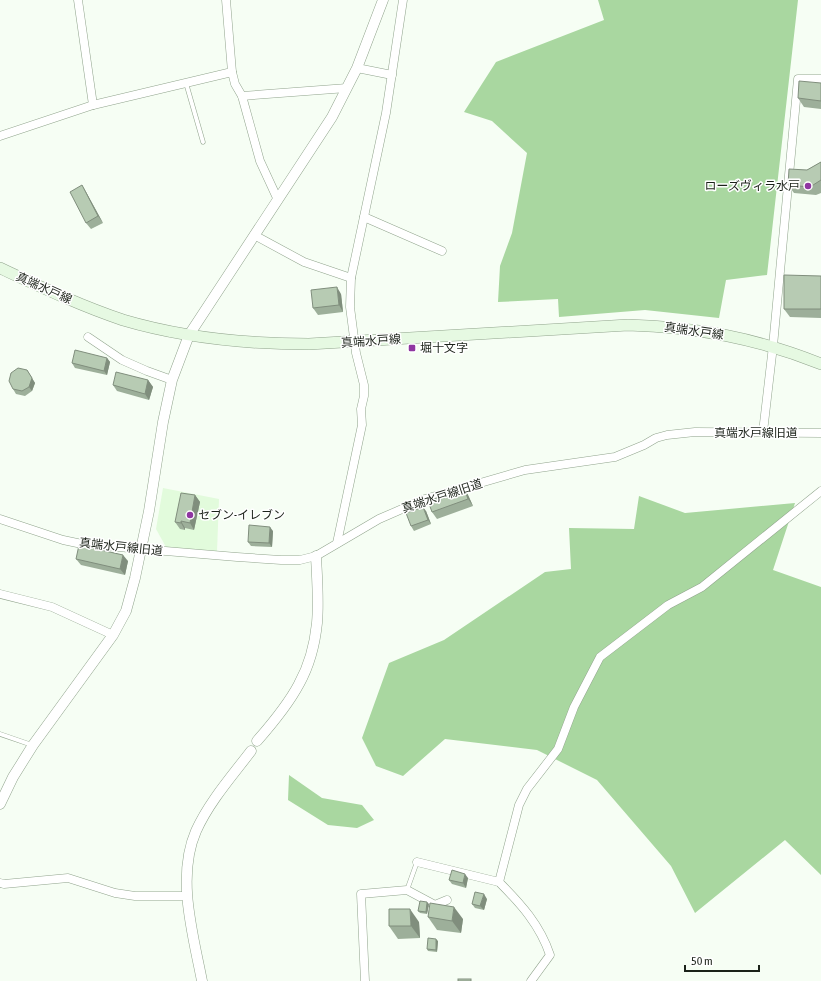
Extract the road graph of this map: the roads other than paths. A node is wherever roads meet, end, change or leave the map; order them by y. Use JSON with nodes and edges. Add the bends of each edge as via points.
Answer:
{"nodes":[{"id":1,"x":78,"y":0,"type":"edge"},
{"id":2,"x":226,"y":0,"type":"edge"},
{"id":3,"x":383,"y":0,"type":"edge"},
{"id":4,"x":403,"y":0,"type":"edge"},
{"id":5,"x":357,"y":68,"type":"junction"},
{"id":6,"x":232,"y":72,"type":"junction"},
{"id":7,"x":392,"y":75,"type":"junction"},
{"id":8,"x":821,"y":79,"type":"edge"},
{"id":9,"x":186,"y":83,"type":"junction"},
{"id":10,"x":347,"y":88,"type":"junction"},
{"id":11,"x":242,"y":96,"type":"junction"},
{"id":12,"x":93,"y":104,"type":"junction"},
{"id":13,"x":0,"y":136,"type":"edge"},
{"id":14,"x":203,"y":142,"type":"dead end"},
{"id":15,"x":278,"y":200,"type":"junction"},
{"id":16,"x":364,"y":217,"type":"junction"},
{"id":17,"x":254,"y":235,"type":"junction"},
{"id":18,"x":442,"y":251,"type":"dead end"},
{"id":19,"x":0,"y":268,"type":"edge"},
{"id":20,"x":351,"y":278,"type":"junction"},
{"id":21,"x":189,"y":335,"type":"junction"},
{"id":22,"x":88,"y":337,"type":"dead end"},
{"id":23,"x":355,"y":342,"type":"junction"},
{"id":24,"x":773,"y":346,"type":"junction"},
{"id":25,"x":821,"y":364,"type":"edge"},
{"id":26,"x":172,"y":380,"type":"junction"},
{"id":27,"x":762,"y":432,"type":"junction"},
{"id":28,"x":821,"y":433,"type":"edge"},
{"id":29,"x":821,"y":492,"type":"edge"},
{"id":30,"x":0,"y":519,"type":"edge"},
{"id":31,"x":337,"y":542,"type":"junction"},
{"id":32,"x":141,"y":549,"type":"junction"},
{"id":33,"x":316,"y":556,"type":"junction"},
{"id":34,"x":0,"y":594,"type":"edge"},
{"id":35,"x":113,"y":635,"type":"junction"},
{"id":36,"x":0,"y":734,"type":"edge"},
{"id":37,"x":257,"y":741,"type":"dead end"},
{"id":38,"x":33,"y":745,"type":"junction"},
{"id":39,"x":250,"y":751,"type":"dead end"},
{"id":40,"x":0,"y":804,"type":"edge"},
{"id":41,"x":417,"y":862,"type":"joint"},
{"id":42,"x":499,"y":882,"type":"junction"},
{"id":43,"x":0,"y":883,"type":"edge"},
{"id":44,"x":407,"y":890,"type":"junction"},
{"id":45,"x":187,"y":896,"type":"junction"},
{"id":46,"x":447,"y":900,"type":"dead end"},
{"id":47,"x":202,"y":981,"type":"edge"},
{"id":48,"x":365,"y":981,"type":"edge"},
{"id":49,"x":531,"y":981,"type":"edge"}],
"edges":[{"from":1,"to":12,"type":"street"},
{"from":2,"to":6,"type":"street"},
{"from":3,"to":5,"type":"street"},
{"from":4,"to":7,"type":"street"},
{"from":5,"to":7,"type":"street"},
{"from":5,"to":10,"type":"street"},
{"from":6,"to":9,"type":"street"},
{"from":6,"to":11,"type":"street"},
{"from":7,"to":16,"type":"street"},
{"from":8,"to":24,"type":"street","via":[[798,79]]},
{"from":9,"to":12,"type":"street"},
{"from":9,"to":14,"type":"lane"},
{"from":10,"to":11,"type":"street"},
{"from":10,"to":15,"type":"street","via":[[332,117]]},
{"from":11,"to":15,"type":"street","via":[[260,161]]},
{"from":12,"to":13,"type":"street"},
{"from":15,"to":17,"type":"street"},
{"from":16,"to":18,"type":"street"},
{"from":16,"to":20,"type":"street"},
{"from":17,"to":20,"type":"street","via":[[304,262]]},
{"from":17,"to":21,"type":"street"},
{"from":19,"to":21,"type":"main road","name":"真端水戸線","via":[[86,307],[124,320]]},
{"from":20,"to":23,"type":"street","via":[[350,307]]},
{"from":21,"to":23,"type":"main road","name":"真端水戸線","via":[[274,344]]},
{"from":21,"to":26,"type":"street"},
{"from":22,"to":26,"type":"street","via":[[122,360]]},
{"from":23,"to":24,"type":"main road","name":"真端水戸線","via":[[628,325],[686,328]]},
{"from":23,"to":31,"type":"street","via":[[364,385],[362,425]]},
{"from":24,"to":25,"type":"main road","name":"真端水戸線"},
{"from":24,"to":27,"type":"street"},
{"from":26,"to":32,"type":"street"},
{"from":27,"to":28,"type":"street","name":"真端水戸線旧道"},
{"from":27,"to":31,"type":"street","name":"真端水戸線旧道","via":[[696,432],[667,435],[615,457],[525,470],[425,499],[379,519]]},
{"from":29,"to":42,"type":"street","via":[[702,587],[668,605],[600,657],[574,707],[558,749],[527,789],[519,805]]},
{"from":30,"to":32,"type":"street","name":"真端水戸線旧道","via":[[63,540]]},
{"from":31,"to":33,"type":"street","name":"真端水戸線旧道"},
{"from":32,"to":33,"type":"street","name":"真端水戸線旧道","via":[[280,560],[300,560]]},
{"from":32,"to":35,"type":"street","via":[[126,611]]},
{"from":33,"to":37,"type":"street","via":[[318,603],[314,644],[299,684]]},
{"from":34,"to":35,"type":"street","via":[[52,607]]},
{"from":35,"to":38,"type":"street"},
{"from":36,"to":38,"type":"lane"},
{"from":38,"to":40,"type":"street","via":[[13,776]]},
{"from":39,"to":45,"type":"street","via":[[214,801],[196,832],[189,858]]},
{"from":41,"to":42,"type":"street"},
{"from":41,"to":44,"type":"lane"},
{"from":42,"to":49,"type":"street","via":[[528,912],[545,940],[550,955]]},
{"from":43,"to":45,"type":"street","via":[[68,878],[115,893],[135,896]]},
{"from":44,"to":46,"type":"street","via":[[435,905]]},
{"from":44,"to":48,"type":"street","via":[[361,894]]},
{"from":45,"to":47,"type":"street"}]}
